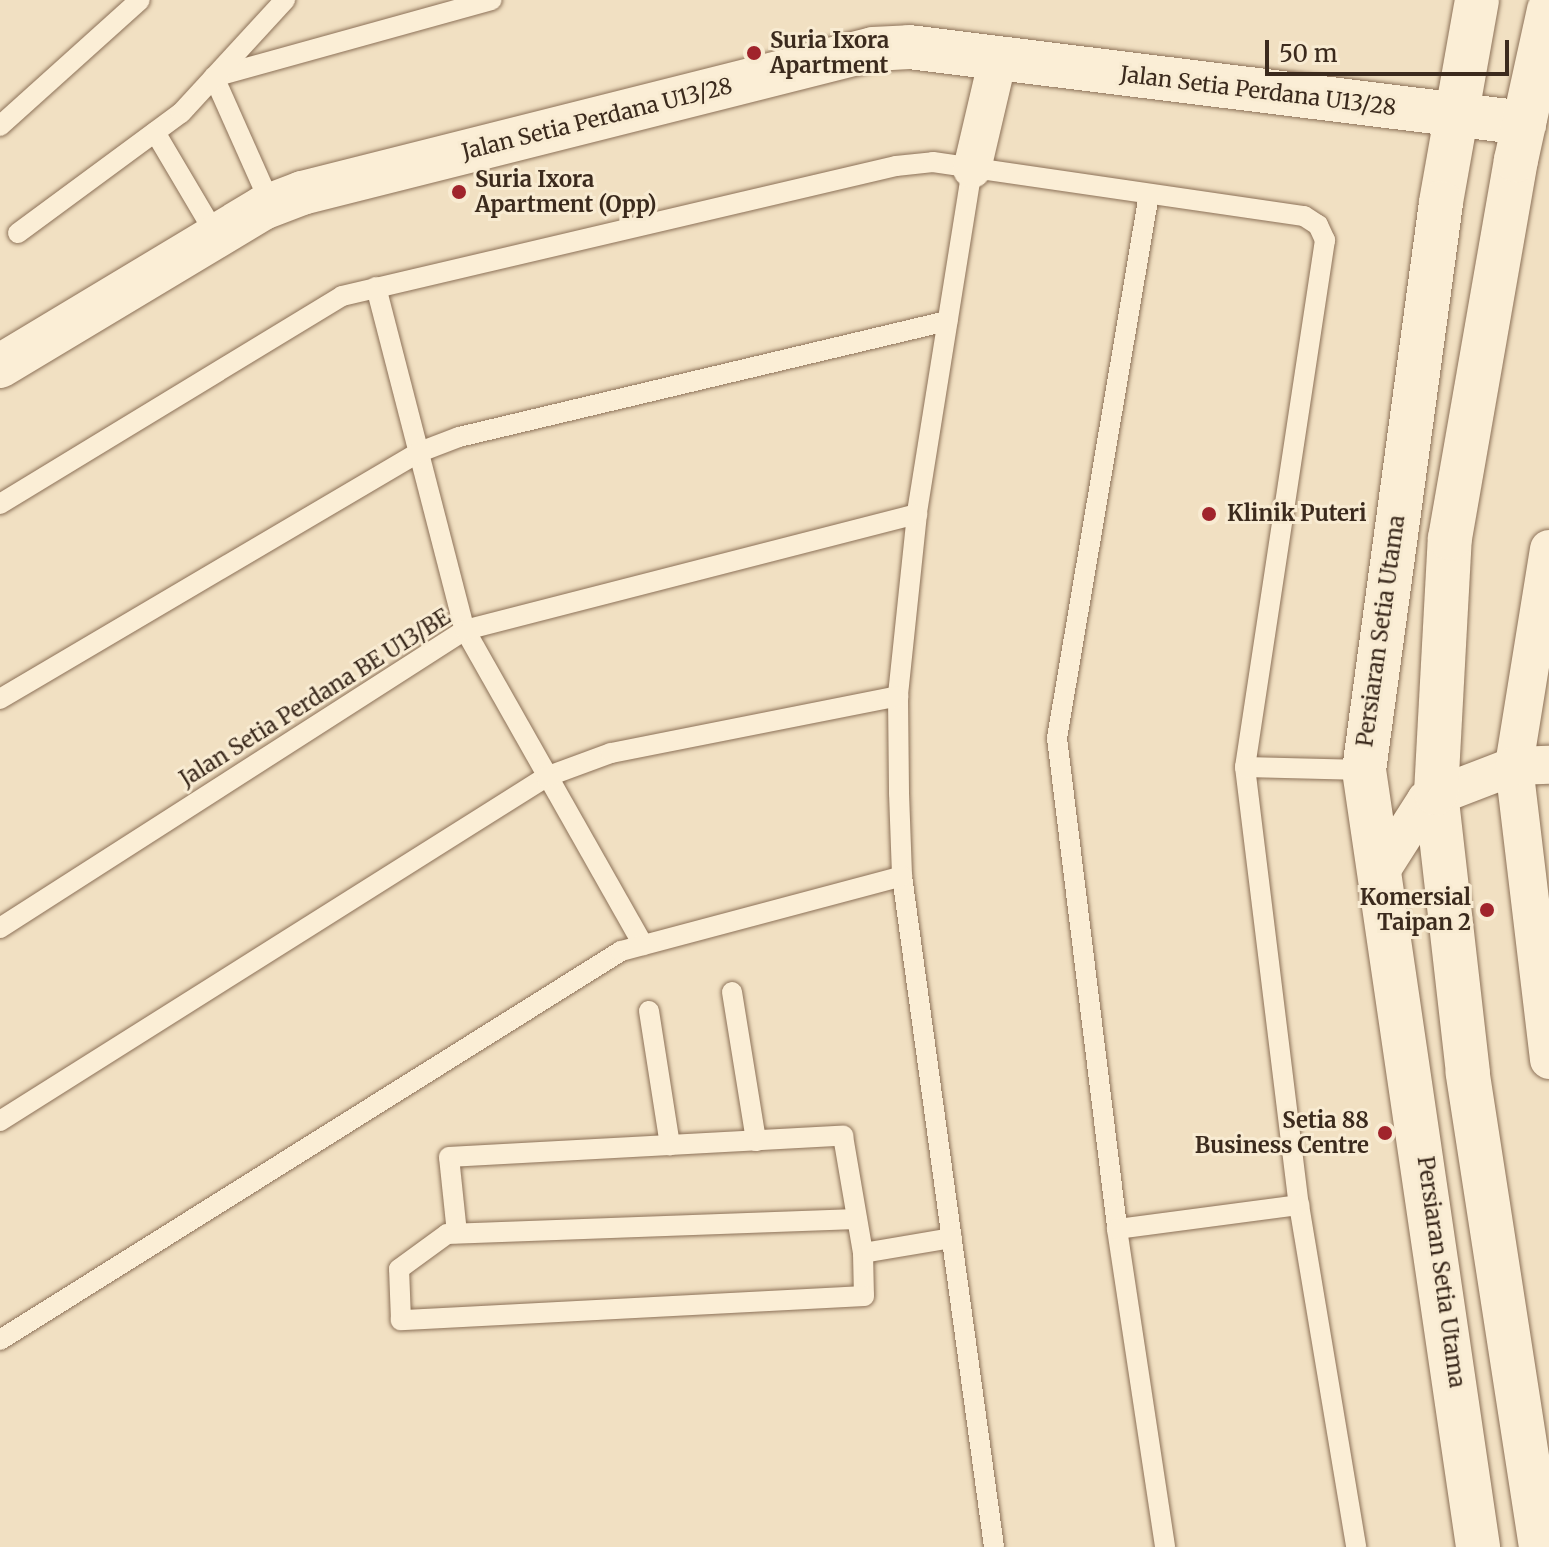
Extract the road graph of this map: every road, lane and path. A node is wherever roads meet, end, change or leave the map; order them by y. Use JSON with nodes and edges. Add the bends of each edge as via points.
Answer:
{"nodes":[{"id":1,"x":140,"y":0,"type":"edge"},
{"id":2,"x":285,"y":0,"type":"edge"},
{"id":3,"x":492,"y":0,"type":"edge"},
{"id":4,"x":1477,"y":0,"type":"edge"},
{"id":5,"x":1549,"y":10,"type":"edge"},
{"id":6,"x":998,"y":58,"type":"junction"},
{"id":7,"x":214,"y":77,"type":"junction"},
{"id":8,"x":1456,"y":116,"type":"junction"},
{"id":9,"x":1524,"y":123,"type":"junction"},
{"id":10,"x":0,"y":126,"type":"edge"},
{"id":11,"x":155,"y":132,"type":"junction"},
{"id":12,"x":972,"y":169,"type":"junction"},
{"id":13,"x":1149,"y":194,"type":"junction"},
{"id":14,"x":271,"y":205,"type":"junction"},
{"id":15,"x":18,"y":233,"type":"dead end"},
{"id":16,"x":217,"y":237,"type":"junction"},
{"id":17,"x":376,"y":287,"type":"junction"},
{"id":18,"x":947,"y":321,"type":"junction"},
{"id":19,"x":0,"y":366,"type":"edge"},
{"id":20,"x":417,"y":453,"type":"junction"},
{"id":21,"x":0,"y":504,"type":"edge"},
{"id":22,"x":917,"y":514,"type":"junction"},
{"id":23,"x":1549,"y":549,"type":"edge"},
{"id":24,"x":465,"y":630,"type":"junction"},
{"id":25,"x":898,"y":696,"type":"junction"},
{"id":26,"x":0,"y":699,"type":"edge"},
{"id":27,"x":1532,"y":766,"type":"edge"},
{"id":28,"x":1245,"y":767,"type":"junction"},
{"id":29,"x":1364,"y":770,"type":"junction"},
{"id":30,"x":546,"y":777,"type":"junction"},
{"id":31,"x":1436,"y":793,"type":"junction"},
{"id":32,"x":1382,"y":869,"type":"junction"},
{"id":33,"x":902,"y":876,"type":"junction"},
{"id":34,"x":0,"y":928,"type":"edge"},
{"id":35,"x":643,"y":945,"type":"junction"},
{"id":36,"x":732,"y":992,"type":"dead end"},
{"id":37,"x":649,"y":1011,"type":"dead end"},
{"id":38,"x":1549,"y":1060,"type":"edge"},
{"id":39,"x":0,"y":1121,"type":"edge"},
{"id":40,"x":756,"y":1141,"type":"junction"},
{"id":41,"x":670,"y":1145,"type":"junction"},
{"id":42,"x":1299,"y":1205,"type":"junction"},
{"id":43,"x":857,"y":1219,"type":"junction"},
{"id":44,"x":1117,"y":1229,"type":"junction"},
{"id":45,"x":457,"y":1233,"type":"junction"},
{"id":46,"x":952,"y":1238,"type":"junction"},
{"id":47,"x":863,"y":1253,"type":"junction"},
{"id":48,"x":0,"y":1340,"type":"edge"},
{"id":49,"x":994,"y":1547,"type":"edge"},
{"id":50,"x":1165,"y":1547,"type":"edge"},
{"id":51,"x":1356,"y":1547,"type":"edge"},
{"id":52,"x":1478,"y":1547,"type":"edge"},
{"id":53,"x":1541,"y":1547,"type":"edge"}],
"edges":[{"from":1,"to":10,"type":"lane"},
{"from":2,"to":7,"type":"lane"},
{"from":3,"to":7,"type":"lane"},
{"from":4,"to":8,"type":"street","name":"Persiaran Setia Utama"},
{"from":5,"to":9,"type":"street"},
{"from":6,"to":8,"type":"street","name":"Jalan Setia Perdana U13/28"},
{"from":6,"to":12,"type":"street"},
{"from":6,"to":14,"type":"street","name":"Jalan Setia Perdana U13/28","via":[[909,47],[873,49]]},
{"from":7,"to":11,"type":"lane"},
{"from":7,"to":14,"type":"lane"},
{"from":8,"to":9,"type":"street","name":"Jalan Setia Perdana U13/28"},
{"from":8,"to":29,"type":"street","name":"Persiaran Setia Utama"},
{"from":9,"to":31,"type":"street","via":[[1450,538]]},
{"from":11,"to":15,"type":"lane"},
{"from":11,"to":16,"type":"lane"},
{"from":12,"to":13,"type":"lane"},
{"from":12,"to":17,"type":"lane","via":[[933,162],[896,166]]},
{"from":12,"to":18,"type":"lane"},
{"from":13,"to":28,"type":"lane","via":[[1304,216],[1318,225],[1325,240]]},
{"from":13,"to":44,"type":"lane","via":[[1057,738]]},
{"from":14,"to":16,"type":"street","name":"Jalan Setia Perdana U13/28"},
{"from":16,"to":19,"type":"street","name":"Jalan Setia Perdana U13/28"},
{"from":17,"to":20,"type":"lane"},
{"from":17,"to":21,"type":"lane","via":[[342,296]]},
{"from":18,"to":20,"type":"lane","via":[[475,433]]},
{"from":18,"to":22,"type":"lane"},
{"from":20,"to":24,"type":"lane"},
{"from":20,"to":26,"type":"lane"},
{"from":22,"to":24,"type":"lane","name":"Jalan Setia Perdana BE U13/BE"},
{"from":22,"to":25,"type":"lane"},
{"from":23,"to":27,"type":"street"},
{"from":24,"to":30,"type":"lane"},
{"from":24,"to":34,"type":"lane","name":"Jalan Setia Perdana BE U13/BE"},
{"from":25,"to":30,"type":"lane","via":[[611,753]]},
{"from":25,"to":33,"type":"lane"},
{"from":27,"to":31,"type":"street"},
{"from":27,"to":38,"type":"street"},
{"from":28,"to":29,"type":"lane"},
{"from":28,"to":42,"type":"lane"},
{"from":29,"to":32,"type":"street","name":"Persiaran Setia Utama"},
{"from":30,"to":35,"type":"lane"},
{"from":30,"to":39,"type":"lane"},
{"from":31,"to":32,"type":"street","via":[[1416,809]]},
{"from":31,"to":53,"type":"street","via":[[1468,1073]]},
{"from":32,"to":52,"type":"street","name":"Persiaran Setia Utama"},
{"from":33,"to":35,"type":"lane"},
{"from":33,"to":46,"type":"lane"},
{"from":35,"to":48,"type":"lane","via":[[621,951]]},
{"from":36,"to":40,"type":"lane"},
{"from":37,"to":41,"type":"lane"},
{"from":40,"to":41,"type":"lane"},
{"from":40,"to":43,"type":"lane","via":[[843,1136]]},
{"from":41,"to":45,"type":"lane","via":[[449,1157]]},
{"from":42,"to":44,"type":"lane"},
{"from":42,"to":51,"type":"lane"},
{"from":43,"to":45,"type":"lane"},
{"from":43,"to":47,"type":"lane"},
{"from":44,"to":50,"type":"lane"},
{"from":45,"to":47,"type":"lane","via":[[447,1234],[399,1269],[401,1320],[864,1296]]},
{"from":46,"to":47,"type":"lane"},
{"from":46,"to":49,"type":"lane"}]}
